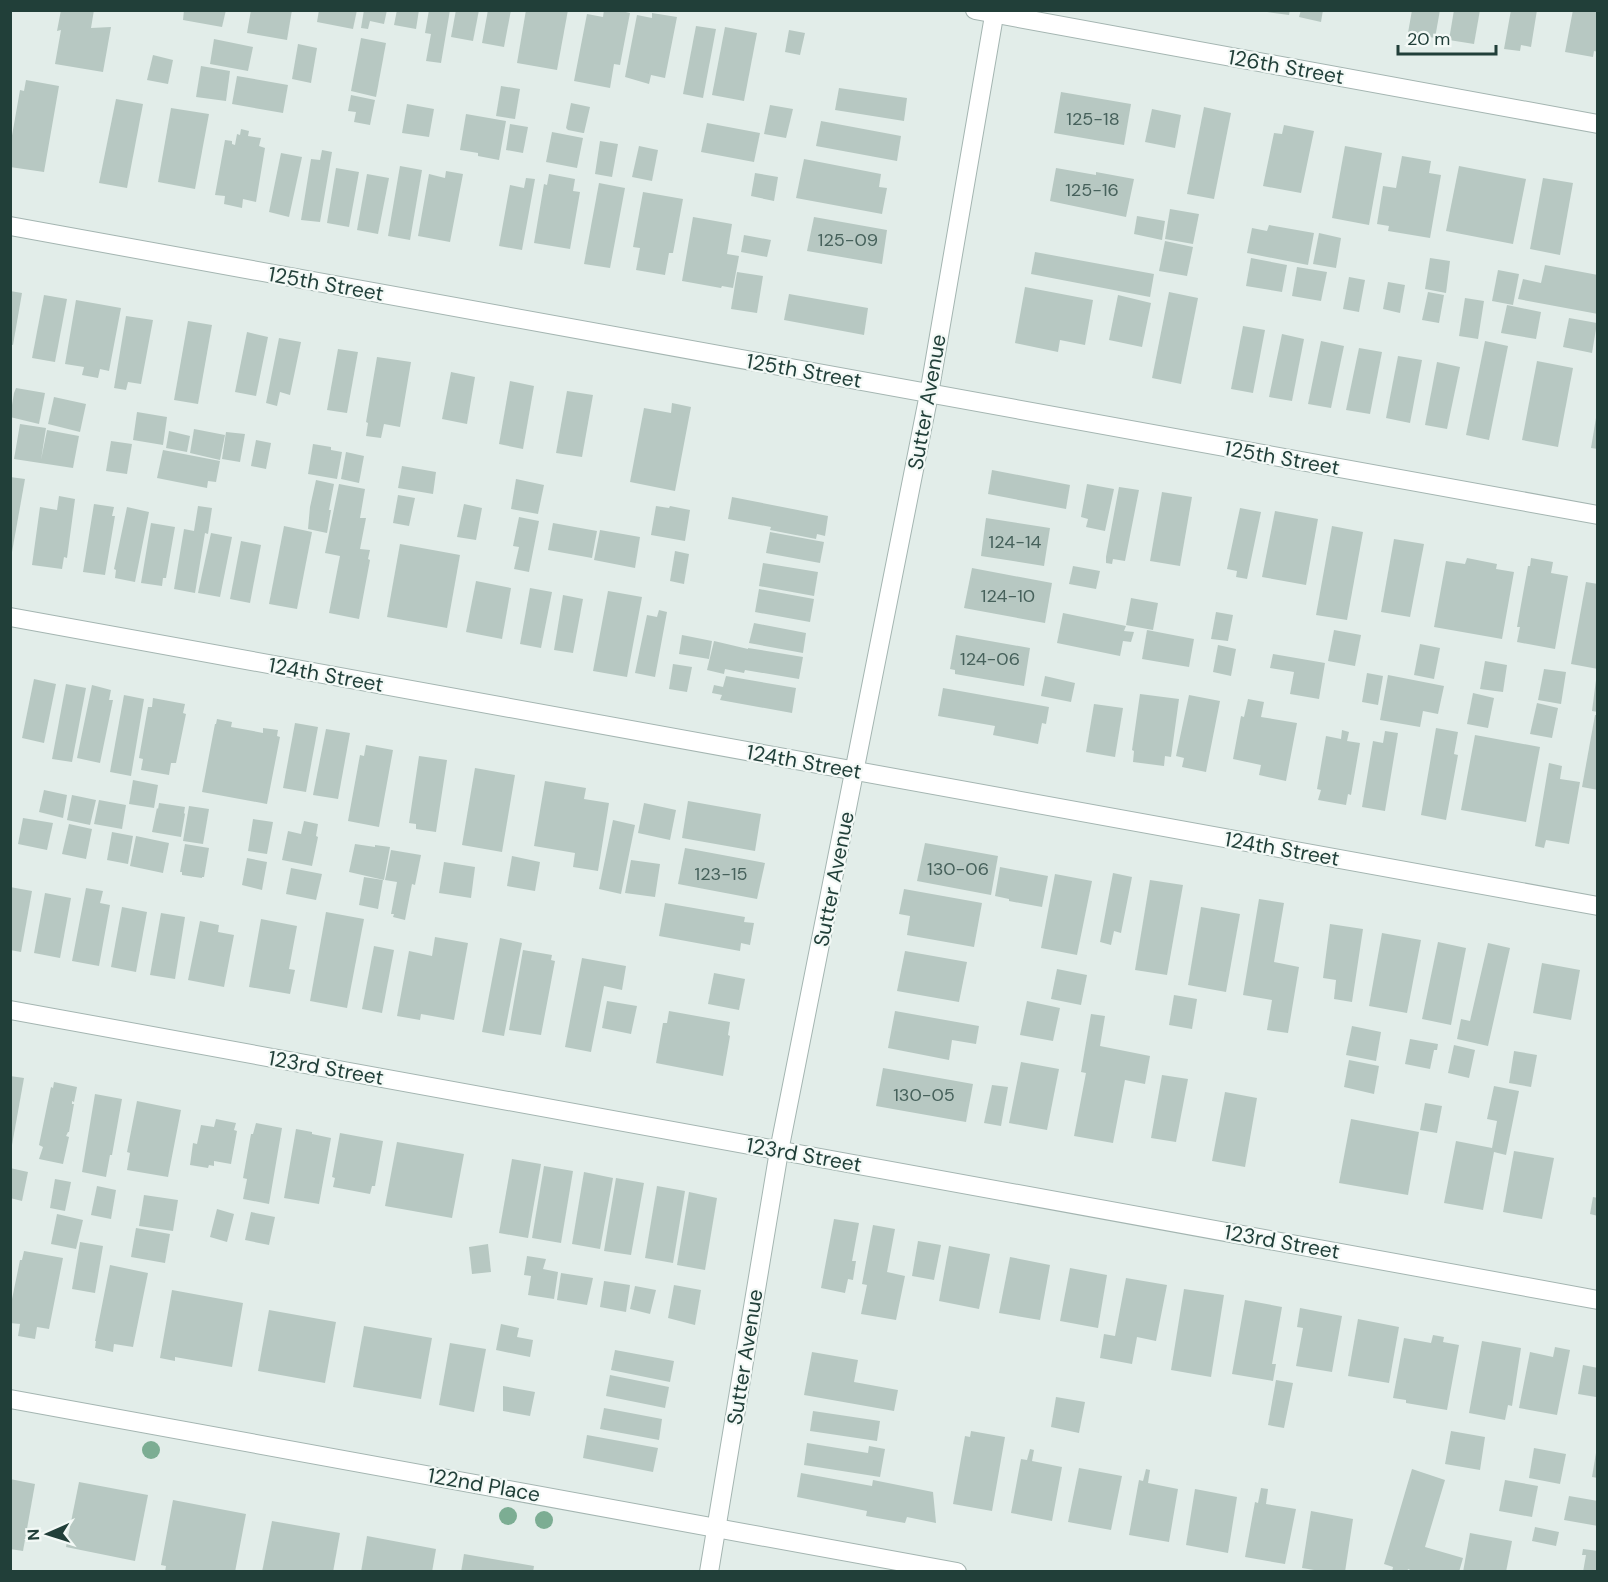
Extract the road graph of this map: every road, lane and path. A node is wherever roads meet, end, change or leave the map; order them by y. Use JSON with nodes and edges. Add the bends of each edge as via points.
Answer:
{"nodes":[{"id":1,"x":975,"y":10,"type":"edge"},
{"id":2,"x":995,"y":12,"type":"edge"},
{"id":3,"x":1598,"y":124,"type":"edge"},
{"id":4,"x":10,"y":226,"type":"edge"},
{"id":5,"x":929,"y":394,"type":"junction"},
{"id":6,"x":1598,"y":515,"type":"edge"},
{"id":7,"x":10,"y":617,"type":"edge"},
{"id":8,"x":855,"y":772,"type":"junction"},
{"id":9,"x":1598,"y":906,"type":"edge"},
{"id":10,"x":10,"y":1010,"type":"edge"},
{"id":11,"x":779,"y":1151,"type":"junction"},
{"id":12,"x":1598,"y":1300,"type":"edge"},
{"id":13,"x":10,"y":1399,"type":"edge"},
{"id":14,"x":717,"y":1528,"type":"junction"},
{"id":15,"x":709,"y":1572,"type":"edge"},
{"id":16,"x":957,"y":1572,"type":"edge"}],
"edges":[{"from":1,"to":2,"type":"street","name":"126th Street"},
{"from":2,"to":3,"type":"street","name":"126th Street"},
{"from":2,"to":5,"type":"street","name":"Sutter Avenue"},
{"from":4,"to":5,"type":"street","name":"125th Street"},
{"from":5,"to":6,"type":"street","name":"125th Street"},
{"from":5,"to":8,"type":"street","name":"Sutter Avenue"},
{"from":7,"to":8,"type":"street","name":"124th Street"},
{"from":8,"to":9,"type":"street","name":"124th Street"},
{"from":8,"to":11,"type":"street","name":"Sutter Avenue"},
{"from":10,"to":11,"type":"street","name":"123rd Street"},
{"from":11,"to":12,"type":"street","name":"123rd Street"},
{"from":11,"to":14,"type":"street","name":"Sutter Avenue"},
{"from":13,"to":14,"type":"street","name":"122nd Place"},
{"from":14,"to":15,"type":"street","name":"Sutter Avenue"},
{"from":14,"to":16,"type":"street","name":"122nd Place"}]}
